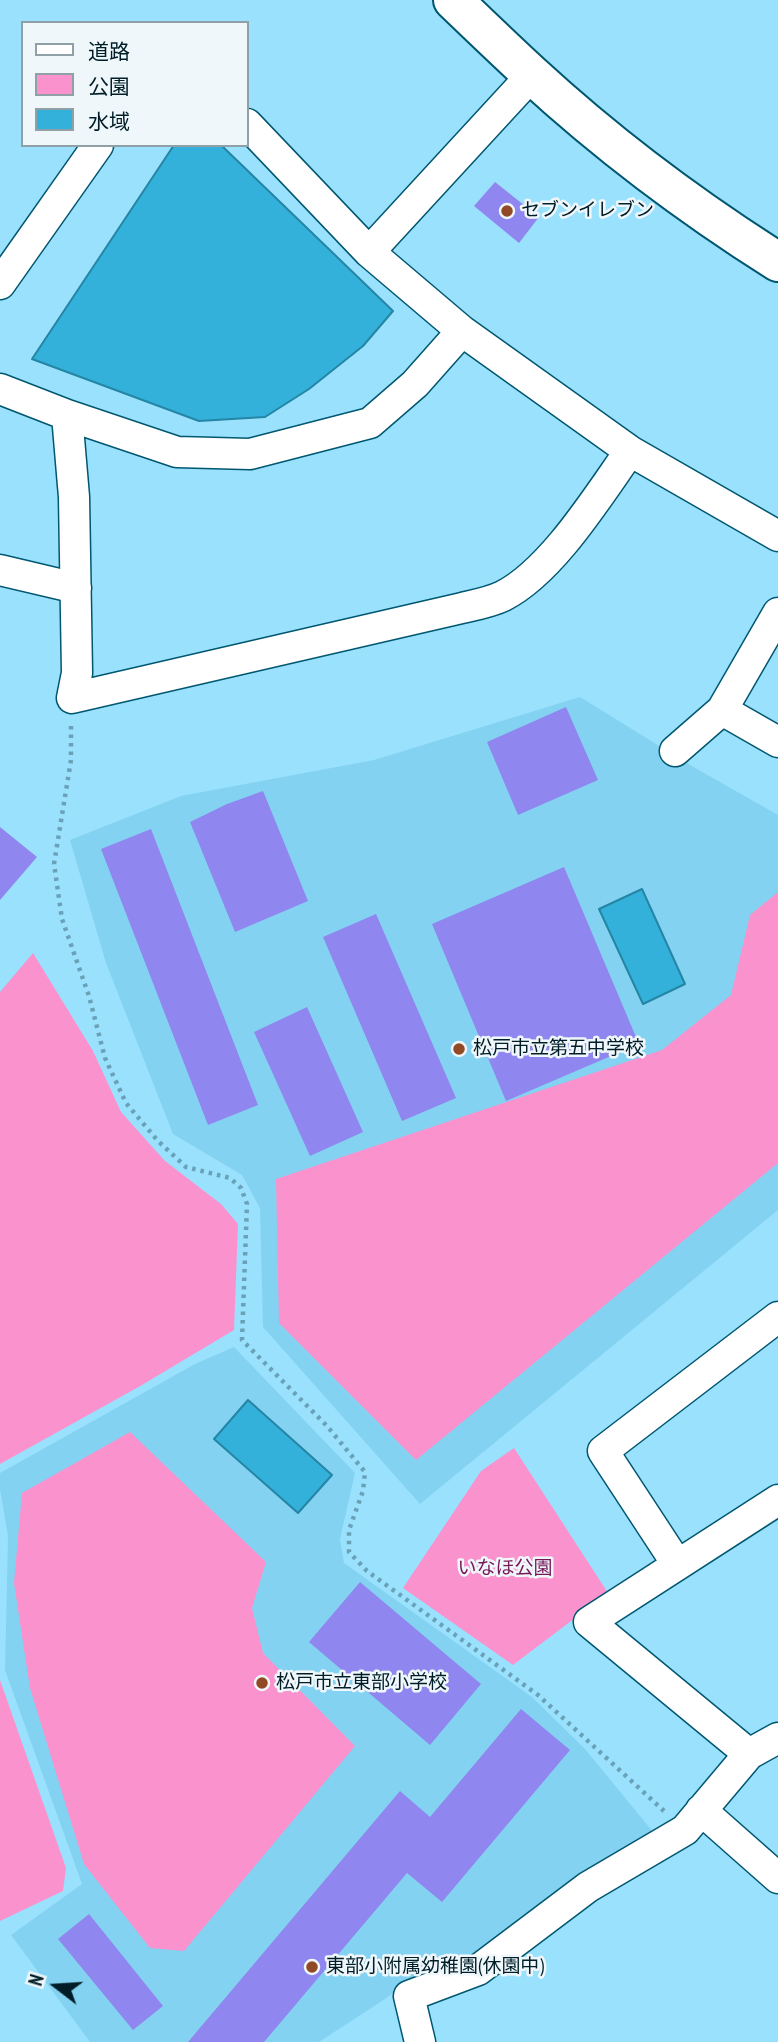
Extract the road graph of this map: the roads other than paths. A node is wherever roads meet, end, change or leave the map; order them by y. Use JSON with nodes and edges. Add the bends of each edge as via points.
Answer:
{"nodes":[{"id":1,"x":453,"y":0,"type":"edge"},
{"id":2,"x":532,"y":75,"type":"junction"},
{"id":3,"x":248,"y":125,"type":"edge"},
{"id":4,"x":97,"y":147,"type":"edge"},
{"id":5,"x":369,"y":252,"type":"junction"},
{"id":6,"x":778,"y":262,"type":"edge"},
{"id":7,"x":0,"y":284,"type":"edge"},
{"id":8,"x":462,"y":331,"type":"junction"},
{"id":9,"x":0,"y":389,"type":"edge"},
{"id":10,"x":67,"y":415,"type":"junction"},
{"id":11,"x":630,"y":451,"type":"junction"},
{"id":12,"x":778,"y":536,"type":"edge"},
{"id":13,"x":0,"y":570,"type":"edge"},
{"id":14,"x":76,"y":588,"type":"junction"},
{"id":15,"x":778,"y":613,"type":"edge"},
{"id":16,"x":722,"y":710,"type":"junction"},
{"id":17,"x":778,"y":742,"type":"edge"},
{"id":18,"x":675,"y":751,"type":"dead end"},
{"id":19,"x":778,"y":1317,"type":"edge"},
{"id":20,"x":778,"y":1500,"type":"edge"},
{"id":21,"x":677,"y":1564,"type":"junction"},
{"id":22,"x":778,"y":1738,"type":"edge"},
{"id":23,"x":749,"y":1754,"type":"junction"},
{"id":24,"x":693,"y":1820,"type":"junction"},
{"id":25,"x":778,"y":1878,"type":"edge"},
{"id":26,"x":420,"y":2042,"type":"edge"}],
"edges":[{"from":1,"to":2,"type":"street"},
{"from":2,"to":5,"type":"street"},
{"from":2,"to":6,"type":"street","via":[[649,172]]},
{"from":3,"to":5,"type":"street"},
{"from":4,"to":7,"type":"street"},
{"from":5,"to":8,"type":"street"},
{"from":8,"to":10,"type":"street","via":[[415,384],[370,423],[250,454],[177,452]]},
{"from":8,"to":11,"type":"street"},
{"from":9,"to":10,"type":"street"},
{"from":10,"to":14,"type":"street"},
{"from":11,"to":12,"type":"street"},
{"from":11,"to":14,"type":"street","via":[[537,572],[503,596],[462,608],[72,698],[77,673]]},
{"from":13,"to":14,"type":"street"},
{"from":15,"to":16,"type":"street"},
{"from":16,"to":17,"type":"street"},
{"from":16,"to":18,"type":"street"},
{"from":19,"to":21,"type":"street","via":[[603,1451]]},
{"from":20,"to":21,"type":"street"},
{"from":21,"to":23,"type":"street","via":[[589,1622]]},
{"from":22,"to":23,"type":"street"},
{"from":23,"to":24,"type":"street"},
{"from":24,"to":25,"type":"street"},
{"from":24,"to":26,"type":"street","via":[[588,1887],[478,1970],[409,1996]]}]}
